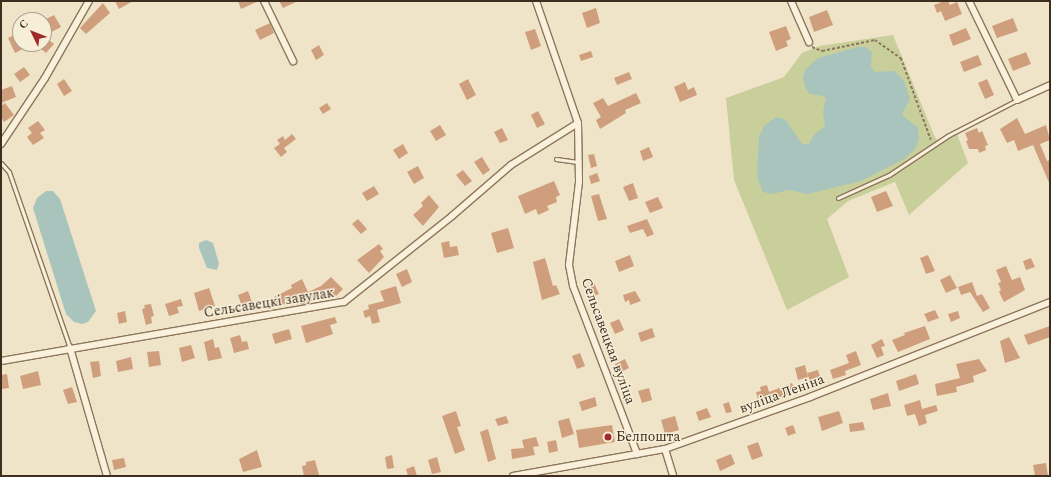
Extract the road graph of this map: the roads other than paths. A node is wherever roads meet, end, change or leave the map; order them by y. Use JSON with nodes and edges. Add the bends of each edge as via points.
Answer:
{"nodes":[{"id":1,"x":89,"y":1,"type":"edge"},
{"id":2,"x":264,"y":1,"type":"edge"},
{"id":3,"x":536,"y":1,"type":"edge"},
{"id":4,"x":792,"y":1,"type":"edge"},
{"id":5,"x":970,"y":1,"type":"edge"},
{"id":6,"x":809,"y":42,"type":"road end"},
{"id":7,"x":292,"y":61,"type":"dead end"},
{"id":8,"x":1050,"y":85,"type":"edge"},
{"id":9,"x":1018,"y":100,"type":"junction"},
{"id":10,"x":578,"y":123,"type":"junction"},
{"id":11,"x":1,"y":144,"type":"edge"},
{"id":12,"x":556,"y":159,"type":"dead end"},
{"id":13,"x":578,"y":162,"type":"junction"},
{"id":14,"x":1,"y":163,"type":"edge"},
{"id":15,"x":838,"y":198,"type":"dead end"},
{"id":16,"x":1050,"y":302,"type":"edge"},
{"id":17,"x":70,"y":348,"type":"junction"},
{"id":18,"x":1,"y":361,"type":"edge"},
{"id":19,"x":665,"y":449,"type":"junction"},
{"id":20,"x":637,"y":454,"type":"junction"},
{"id":21,"x":107,"y":476,"type":"edge"},
{"id":22,"x":513,"y":476,"type":"edge"},
{"id":23,"x":673,"y":476,"type":"edge"}],
"edges":[{"from":1,"to":11,"type":"street","via":[[45,78]]},
{"from":2,"to":7,"type":"street"},
{"from":3,"to":10,"type":"street","name":"Сельсавецкая вуліца"},
{"from":4,"to":6,"type":"street"},
{"from":5,"to":9,"type":"street"},
{"from":8,"to":9,"type":"street"},
{"from":9,"to":15,"type":"lane","via":[[933,145],[889,175]]},
{"from":10,"to":13,"type":"street","name":"Сельсавецкая вуліца"},
{"from":10,"to":17,"type":"street","name":"Сельсавецкі завулак","via":[[511,165],[452,216],[344,302]]},
{"from":12,"to":13,"type":"lane"},
{"from":13,"to":20,"type":"street","name":"Сельсавецкая вуліца","via":[[569,265],[573,286]]},
{"from":14,"to":17,"type":"lane","via":[[9,172]]},
{"from":16,"to":19,"type":"street","name":"вуліца Леніна","via":[[810,397]]},
{"from":17,"to":18,"type":"street","name":"Сельсавецкі завулак"},
{"from":17,"to":21,"type":"street"},
{"from":19,"to":20,"type":"street","name":"вуліца Леніна"},
{"from":19,"to":23,"type":"street"},
{"from":20,"to":22,"type":"street","name":"вуліца Леніна"}]}
